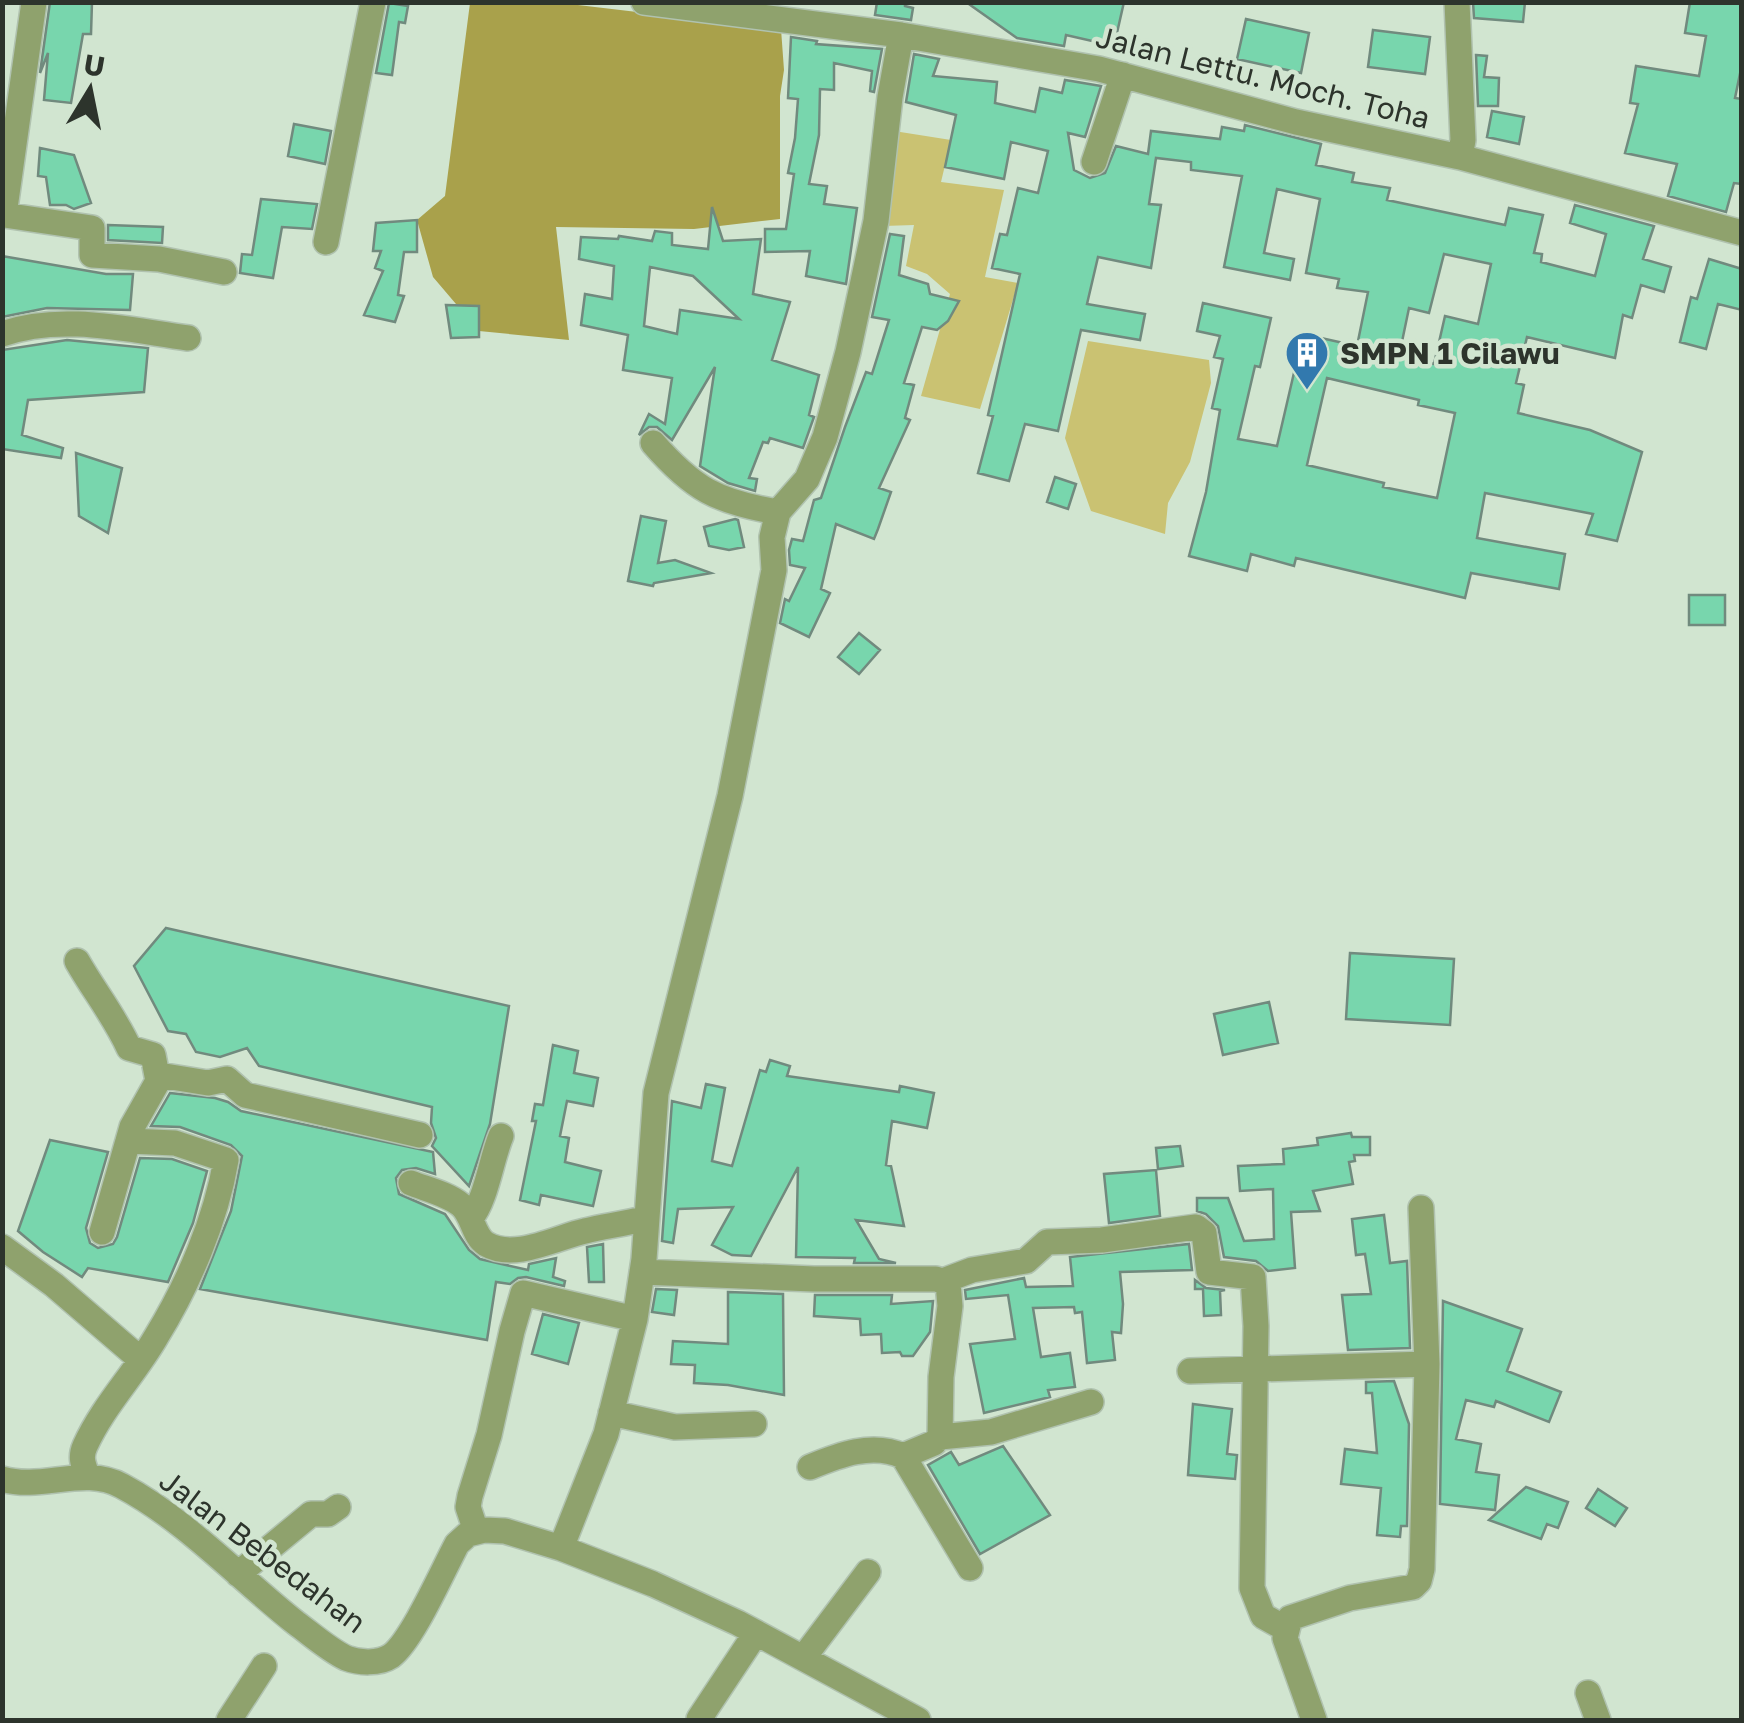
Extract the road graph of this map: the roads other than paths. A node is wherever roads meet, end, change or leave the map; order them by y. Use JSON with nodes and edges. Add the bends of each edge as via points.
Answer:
{"nodes":[{"id":1,"x":34,"y":2,"type":"edge"},
{"id":2,"x":373,"y":2,"type":"edge"},
{"id":3,"x":644,"y":2,"type":"edge"},
{"id":4,"x":1457,"y":2,"type":"edge"},
{"id":5,"x":901,"y":35,"type":"junction"},
{"id":6,"x":1122,"y":75,"type":"junction"},
{"id":7,"x":1460,"y":156,"type":"junction"},
{"id":8,"x":1094,"y":162,"type":"dead end"},
{"id":9,"x":1742,"y":234,"type":"edge"},
{"id":10,"x":326,"y":242,"type":"dead end"},
{"id":11,"x":224,"y":272,"type":"dead end"},
{"id":12,"x":2,"y":334,"type":"edge"},
{"id":13,"x":188,"y":338,"type":"dead end"},
{"id":14,"x":653,"y":443,"type":"dead end"},
{"id":15,"x":778,"y":512,"type":"junction"},
{"id":16,"x":78,"y":961,"type":"dead end"},
{"id":17,"x":159,"y":1075,"type":"junction"},
{"id":18,"x":420,"y":1136,"type":"dead end"},
{"id":19,"x":501,"y":1136,"type":"dead end"},
{"id":20,"x":128,"y":1142,"type":"junction"},
{"id":21,"x":411,"y":1183,"type":"dead end"},
{"id":22,"x":1421,"y":1208,"type":"dead end"},
{"id":23,"x":471,"y":1218,"type":"junction"},
{"id":24,"x":646,"y":1218,"type":"junction"},
{"id":25,"x":102,"y":1232,"type":"dead end"},
{"id":26,"x":2,"y":1246,"type":"edge"},
{"id":27,"x":642,"y":1272,"type":"junction"},
{"id":28,"x":943,"y":1281,"type":"junction"},
{"id":29,"x":635,"y":1319,"type":"junction"},
{"id":30,"x":140,"y":1360,"type":"junction"},
{"id":31,"x":1427,"y":1364,"type":"junction"},
{"id":32,"x":1190,"y":1371,"type":"dead end"},
{"id":33,"x":1255,"y":1371,"type":"junction"},
{"id":34,"x":1091,"y":1402,"type":"dead end"},
{"id":35,"x":611,"y":1413,"type":"junction"},
{"id":36,"x":754,"y":1424,"type":"dead end"},
{"id":37,"x":940,"y":1437,"type":"junction"},
{"id":38,"x":903,"y":1456,"type":"junction"},
{"id":39,"x":810,"y":1467,"type":"dead end"},
{"id":40,"x":87,"y":1475,"type":"junction"},
{"id":41,"x":5,"y":1484,"type":"edge"},
{"id":42,"x":338,"y":1507,"type":"dead end"},
{"id":43,"x":476,"y":1531,"type":"junction"},
{"id":44,"x":561,"y":1548,"type":"junction"},
{"id":45,"x":970,"y":1568,"type":"dead end"},
{"id":46,"x":868,"y":1572,"type":"dead end"},
{"id":47,"x":238,"y":1574,"type":"junction"},
{"id":48,"x":1286,"y":1629,"type":"junction"},
{"id":49,"x":756,"y":1634,"type":"junction"},
{"id":50,"x":804,"y":1657,"type":"junction"},
{"id":51,"x":264,"y":1666,"type":"dead end"},
{"id":52,"x":1588,"y":1693,"type":"dead end"},
{"id":53,"x":902,"y":1717,"type":"edge"},
{"id":54,"x":699,"y":1718,"type":"edge"},
{"id":55,"x":229,"y":1720,"type":"edge"},
{"id":56,"x":1314,"y":1720,"type":"edge"},
{"id":57,"x":1598,"y":1720,"type":"edge"}],
"edges":[{"from":1,"to":11,"type":"street","via":[[4,214],[92,228],[92,255]]},
{"from":2,"to":10,"type":"street"},
{"from":3,"to":5,"type":"street","name":"Jalan Lettu. Moch. Toha"},
{"from":4,"to":7,"type":"street"},
{"from":5,"to":6,"type":"street","name":"Jalan Lettu. Moch. Toha"},
{"from":5,"to":15,"type":"street","via":[[876,221],[826,438],[807,479]]},
{"from":6,"to":7,"type":"street","name":"Jalan Lettu. Moch. Toha","via":[[1296,122]]},
{"from":6,"to":8,"type":"street"},
{"from":7,"to":9,"type":"street","name":"Jalan Lettu. Moch. Toha"},
{"from":12,"to":13,"type":"street","via":[[57,324]]},
{"from":14,"to":15,"type":"street","via":[[681,476],[708,493]]},
{"from":15,"to":24,"type":"street","via":[[774,570],[730,796],[656,1093]]},
{"from":16,"to":17,"type":"street","via":[[129,1048],[152,1055]]},
{"from":17,"to":18,"type":"street","via":[[208,1083],[227,1078],[245,1095]]},
{"from":17,"to":20,"type":"street"},
{"from":19,"to":23,"type":"street","via":[[482,1203]]},
{"from":20,"to":25,"type":"street"},
{"from":20,"to":30,"type":"street","via":[[175,1144],[226,1160],[189,1270]]},
{"from":21,"to":23,"type":"street","via":[[460,1204]]},
{"from":22,"to":31,"type":"street"},
{"from":23,"to":24,"type":"street","via":[[482,1242],[525,1248]]},
{"from":24,"to":27,"type":"street"},
{"from":26,"to":30,"type":"street"},
{"from":27,"to":28,"type":"street"},
{"from":27,"to":29,"type":"street"},
{"from":28,"to":33,"type":"street","via":[[1026,1261],[1047,1242],[1201,1228],[1209,1272],[1254,1280]]},
{"from":28,"to":37,"type":"street","via":[[950,1306]]},
{"from":29,"to":35,"type":"street"},
{"from":29,"to":43,"type":"street","via":[[523,1293],[470,1496]]},
{"from":30,"to":40,"type":"street","via":[[84,1449]]},
{"from":31,"to":33,"type":"street"},
{"from":31,"to":48,"type":"street","via":[[1419,1582],[1296,1614]]},
{"from":32,"to":33,"type":"street"},
{"from":33,"to":48,"type":"street","via":[[1252,1588],[1263,1616]]},
{"from":34,"to":37,"type":"street","via":[[991,1432]]},
{"from":35,"to":36,"type":"street","via":[[675,1427]]},
{"from":35,"to":44,"type":"street"},
{"from":37,"to":38,"type":"street"},
{"from":38,"to":39,"type":"street","via":[[864,1450]]},
{"from":38,"to":45,"type":"street"},
{"from":40,"to":41,"type":"street"},
{"from":40,"to":47,"type":"street","name":"Jalan Bebedahan","via":[[155,1506]]},
{"from":42,"to":47,"type":"street","via":[[311,1514]]},
{"from":43,"to":44,"type":"street"},
{"from":43,"to":47,"type":"street","name":"Jalan Bebedahan","via":[[457,1544],[401,1646],[379,1660],[346,1658]]},
{"from":44,"to":49,"type":"street"},
{"from":46,"to":50,"type":"street"},
{"from":48,"to":56,"type":"street"},
{"from":49,"to":50,"type":"street"},
{"from":49,"to":54,"type":"street"},
{"from":50,"to":53,"type":"street"},
{"from":51,"to":55,"type":"street"},
{"from":52,"to":57,"type":"street"}]}
